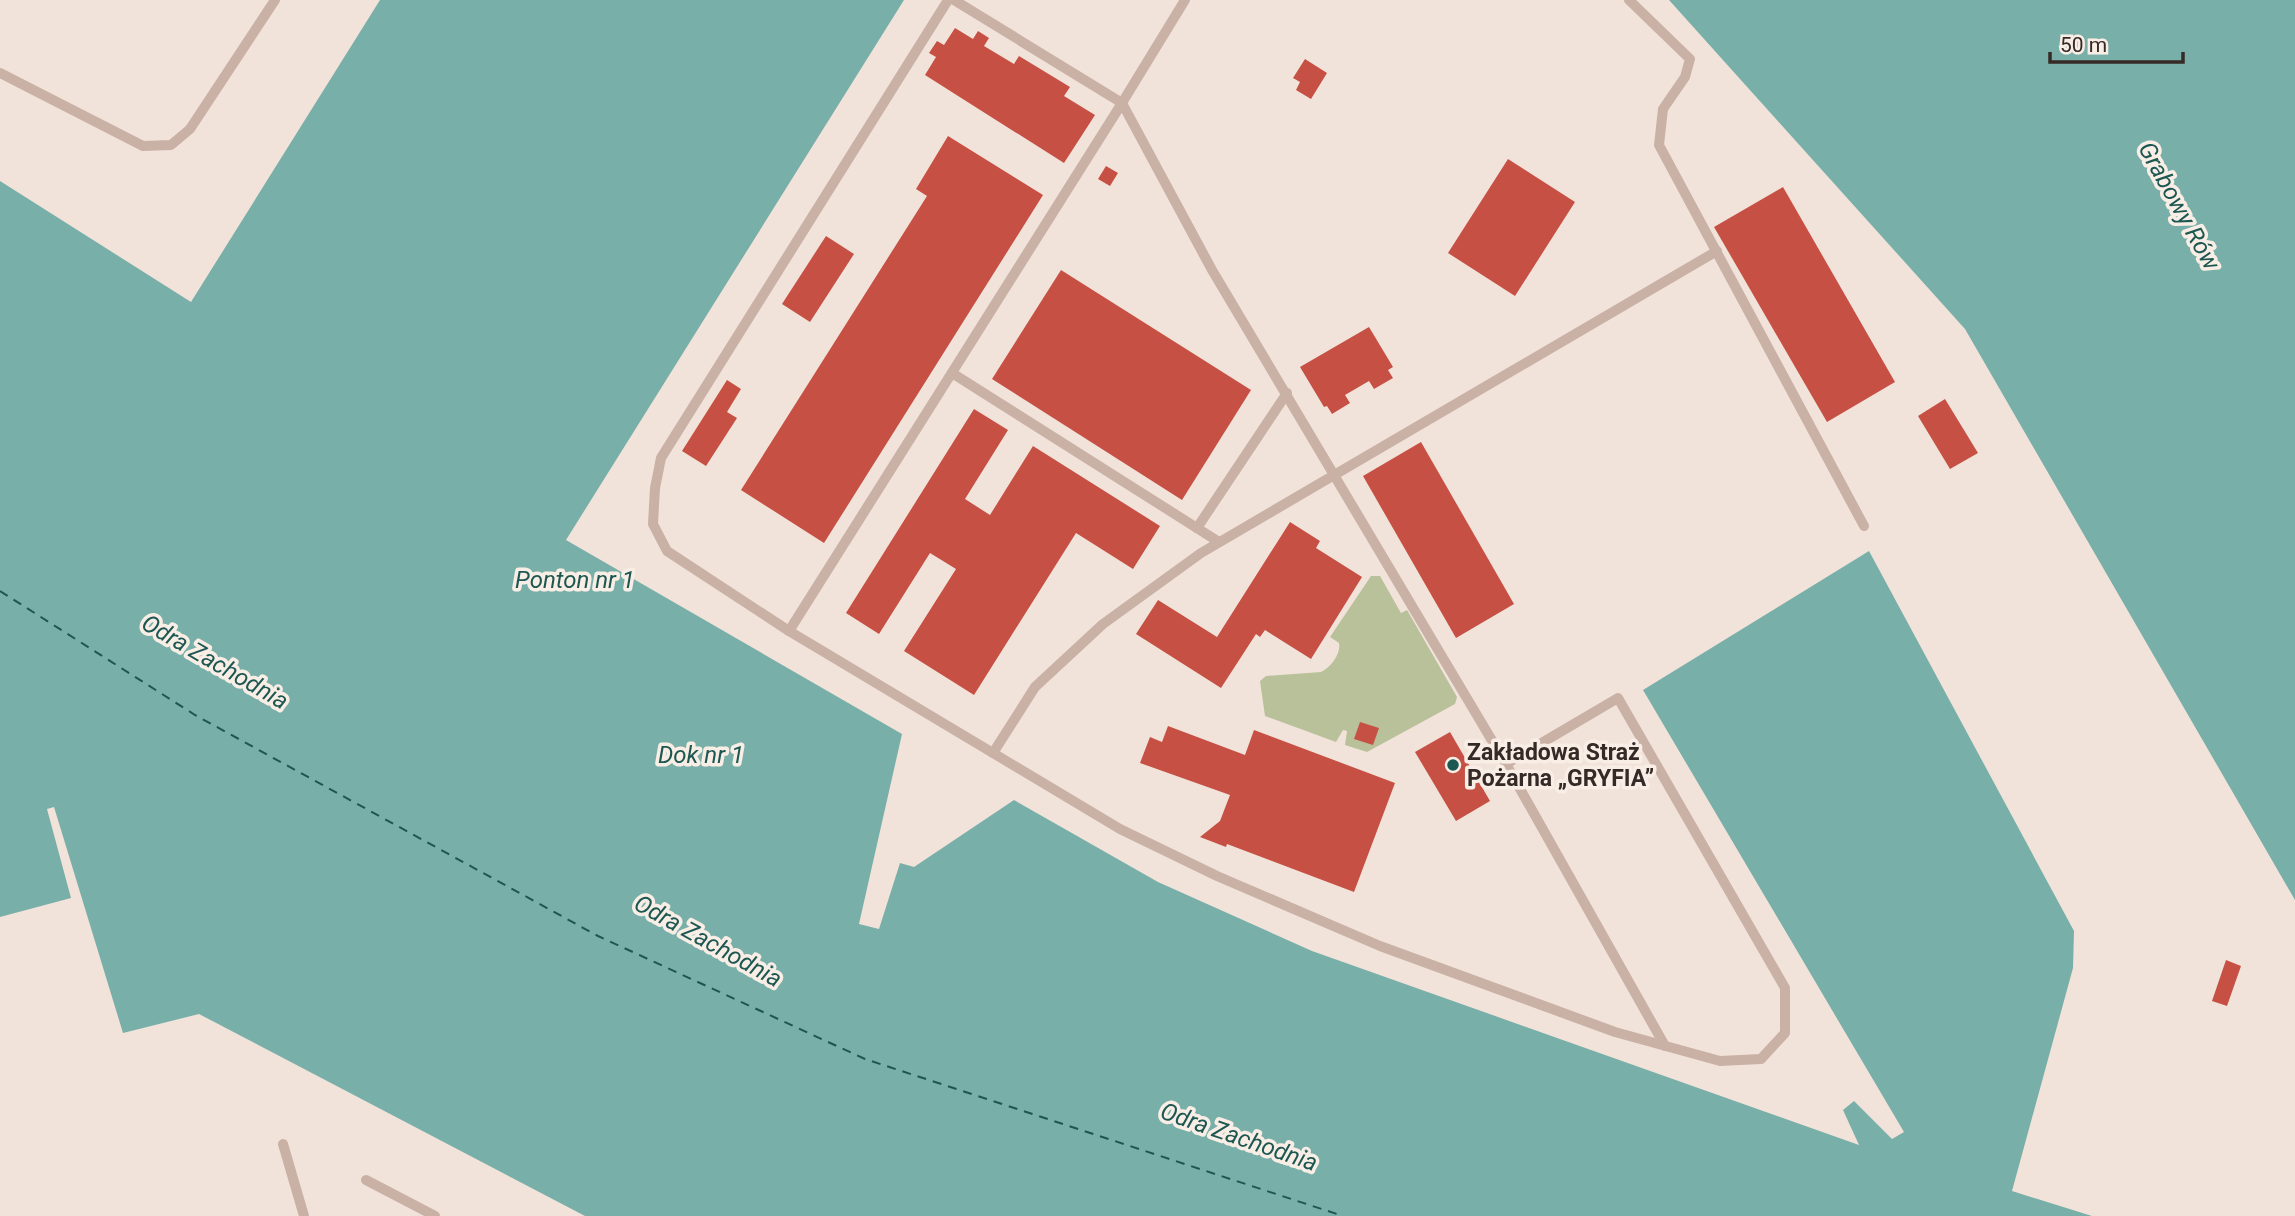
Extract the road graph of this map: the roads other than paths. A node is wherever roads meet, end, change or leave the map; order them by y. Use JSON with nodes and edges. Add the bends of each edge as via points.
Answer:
{"nodes":[{"id":1,"x":275,"y":0,"type":"edge"},
{"id":2,"x":948,"y":0,"type":"edge"},
{"id":3,"x":954,"y":0,"type":"edge"},
{"id":4,"x":1185,"y":0,"type":"edge"},
{"id":5,"x":1629,"y":0,"type":"edge"},
{"id":6,"x":0,"y":73,"type":"edge"},
{"id":7,"x":1122,"y":103,"type":"junction"},
{"id":8,"x":1717,"y":251,"type":"junction"},
{"id":9,"x":951,"y":373,"type":"junction"},
{"id":10,"x":1287,"y":393,"type":"junction"},
{"id":11,"x":1336,"y":474,"type":"junction"},
{"id":12,"x":1864,"y":526,"type":"dead end"},
{"id":13,"x":1197,"y":528,"type":"junction"},
{"id":14,"x":1219,"y":542,"type":"junction"},
{"id":15,"x":789,"y":631,"type":"junction"},
{"id":16,"x":993,"y":753,"type":"junction"},
{"id":17,"x":1506,"y":764,"type":"junction"},
{"id":18,"x":1665,"y":1046,"type":"junction"},
{"id":19,"x":283,"y":1144,"type":"dead end"},
{"id":20,"x":366,"y":1180,"type":"dead end"},
{"id":21,"x":304,"y":1216,"type":"edge"},
{"id":22,"x":435,"y":1216,"type":"edge"}],
"edges":[{"from":1,"to":6,"type":"lane","via":[[190,129],[166,146],[136,144]]},
{"from":2,"to":15,"type":"lane","via":[[661,458],[653,524],[667,551]]},
{"from":3,"to":7,"type":"lane"},
{"from":4,"to":7,"type":"lane"},
{"from":5,"to":8,"type":"lane","via":[[1690,59],[1685,77],[1663,109],[1659,145]]},
{"from":7,"to":9,"type":"lane"},
{"from":7,"to":10,"type":"lane","via":[[1212,270]]},
{"from":8,"to":11,"type":"lane"},
{"from":8,"to":12,"type":"lane"},
{"from":9,"to":13,"type":"lane"},
{"from":9,"to":15,"type":"lane"},
{"from":10,"to":11,"type":"lane"},
{"from":10,"to":13,"type":"lane"},
{"from":11,"to":14,"type":"lane"},
{"from":11,"to":17,"type":"lane"},
{"from":13,"to":14,"type":"lane"},
{"from":14,"to":16,"type":"lane","via":[[1103,624],[1035,687]]},
{"from":15,"to":16,"type":"lane"},
{"from":16,"to":18,"type":"lane","via":[[1119,829],[1217,876],[1380,946]]},
{"from":17,"to":18,"type":"lane"},
{"from":17,"to":18,"type":"lane","via":[[1618,698],[1785,988],[1785,1033],[1762,1059],[1720,1061]]},
{"from":19,"to":21,"type":"lane"},
{"from":20,"to":22,"type":"lane"}]}
